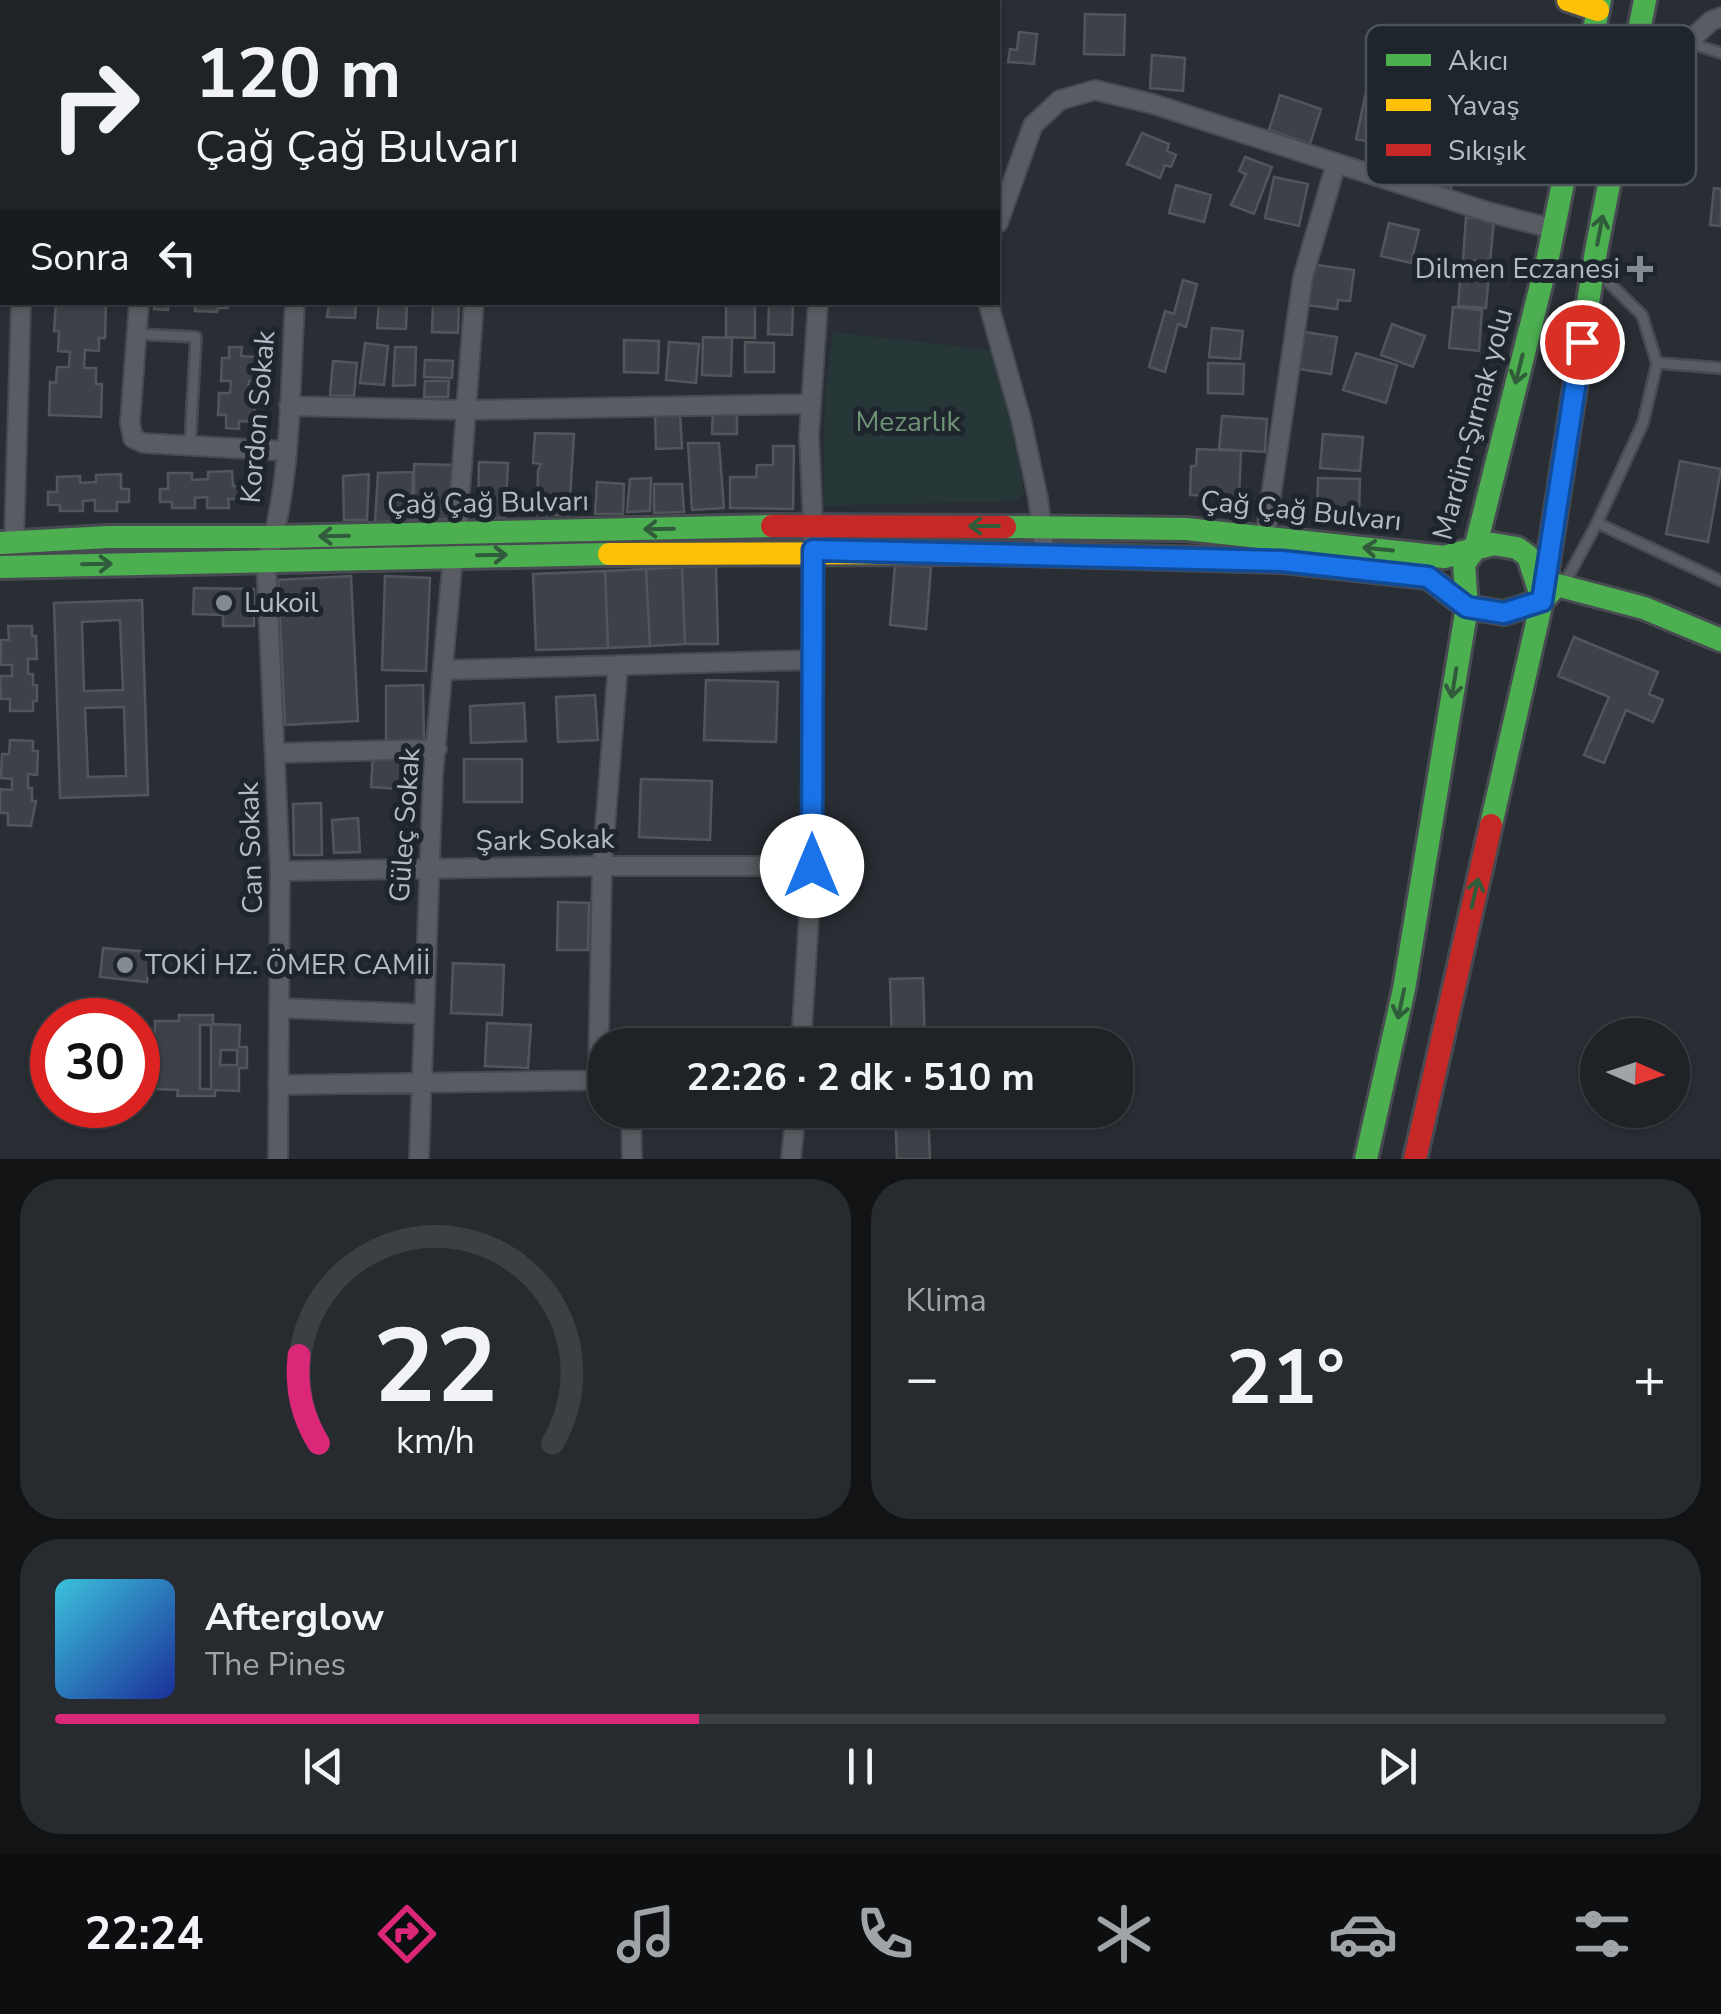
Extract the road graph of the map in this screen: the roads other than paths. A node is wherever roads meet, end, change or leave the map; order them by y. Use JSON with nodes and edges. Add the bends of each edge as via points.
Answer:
{"nodes":[{"id":1,"x":1568,"y":0,"type":"edge"},
{"id":2,"x":1645,"y":0,"type":"edge"},
{"id":3,"x":1599,"y":5,"type":"edge"},
{"id":4,"x":1721,"y":17,"type":"edge"},
{"id":5,"x":1640,"y":25,"type":"edge"},
{"id":6,"x":1696,"y":35,"type":"edge"},
{"id":7,"x":1696,"y":45,"type":"edge"},
{"id":8,"x":1721,"y":53,"type":"edge"},
{"id":9,"x":1336,"y":164,"type":"junction"},
{"id":10,"x":1366,"y":173,"type":"edge"},
{"id":11,"x":1406,"y":185,"type":"edge"},
{"id":12,"x":1563,"y":185,"type":"edge"},
{"id":13,"x":1610,"y":185,"type":"edge"},
{"id":14,"x":1000,"y":216,"type":"edge"},
{"id":15,"x":1554,"y":229,"type":"junction"},
{"id":16,"x":1594,"y":267,"type":"junction"},
{"id":17,"x":21,"y":305,"type":"edge"},
{"id":18,"x":139,"y":305,"type":"edge"},
{"id":19,"x":295,"y":305,"type":"edge"},
{"id":20,"x":474,"y":305,"type":"edge"},
{"id":21,"x":818,"y":305,"type":"edge"},
{"id":22,"x":989,"y":305,"type":"edge"},
{"id":23,"x":137,"y":334,"type":"junction"},
{"id":24,"x":1657,"y":363,"type":"junction"},
{"id":25,"x":1721,"y":368,"type":"edge"},
{"id":26,"x":811,"y":404,"type":"junction"},
{"id":27,"x":289,"y":406,"type":"junction"},
{"id":28,"x":464,"y":410,"type":"junction"},
{"id":29,"x":190,"y":446,"type":"junction"},
{"id":30,"x":285,"y":451,"type":"junction"},
{"id":31,"x":1597,"y":523,"type":"junction"},
{"id":32,"x":813,"y":525,"type":"junction"},
{"id":33,"x":1040,"y":526,"type":"junction"},
{"id":34,"x":274,"y":537,"type":"junction"},
{"id":35,"x":1266,"y":537,"type":"junction"},
{"id":36,"x":7,"y":542,"type":"edge"},
{"id":37,"x":455,"y":545,"type":"junction"},
{"id":38,"x":1475,"y":549,"type":"junction"},
{"id":39,"x":813,"y":550,"type":"junction"},
{"id":40,"x":1045,"y":554,"type":"junction"},
{"id":41,"x":266,"y":562,"type":"junction"},
{"id":42,"x":0,"y":567,"type":"edge"},
{"id":43,"x":1721,"y":581,"type":"edge"},
{"id":44,"x":1563,"y":586,"type":"junction"},
{"id":45,"x":1542,"y":601,"type":"junction"},
{"id":46,"x":1467,"y":607,"type":"junction"},
{"id":47,"x":1721,"y":640,"type":"edge"},
{"id":48,"x":811,"y":660,"type":"junction"},
{"id":49,"x":618,"y":666,"type":"junction"},
{"id":50,"x":444,"y":670,"type":"junction"},
{"id":51,"x":437,"y":749,"type":"junction"},
{"id":52,"x":275,"y":753,"type":"junction"},
{"id":53,"x":602,"y":866,"type":"junction"},
{"id":54,"x":812,"y":866,"type":"junction"},
{"id":55,"x":429,"y":870,"type":"junction"},
{"id":56,"x":280,"y":871,"type":"junction"},
{"id":57,"x":281,"y":1008,"type":"junction"},
{"id":58,"x":423,"y":1014,"type":"junction"},
{"id":59,"x":601,"y":1028,"type":"edge"},
{"id":60,"x":802,"y":1028,"type":"edge"},
{"id":61,"x":588,"y":1080,"type":"edge"},
{"id":62,"x":278,"y":1085,"type":"junction"},
{"id":63,"x":420,"y":1085,"type":"junction"},
{"id":64,"x":631,"y":1128,"type":"edge"},
{"id":65,"x":794,"y":1128,"type":"edge"},
{"id":66,"x":278,"y":1159,"type":"edge"},
{"id":67,"x":419,"y":1159,"type":"edge"},
{"id":68,"x":632,"y":1159,"type":"edge"},
{"id":69,"x":791,"y":1159,"type":"edge"},
{"id":70,"x":1366,"y":1159,"type":"edge"},
{"id":71,"x":1415,"y":1159,"type":"edge"}],
"edges":[{"from":1,"to":3,"type":"main road"},
{"from":2,"to":5,"type":"main road"},
{"from":4,"to":6,"type":"street"},
{"from":7,"to":8,"type":"lane"},
{"from":9,"to":10,"type":"street"},
{"from":9,"to":14,"type":"street","via":[[1095,90],[1060,100],[1033,125]]},
{"from":9,"to":35,"type":"street","via":[[1303,277]]},
{"from":11,"to":15,"type":"street"},
{"from":12,"to":15,"type":"main road","name":"Mardin-Şırnak yolu"},
{"from":16,"to":13,"type":"main road","one_way":true},
{"from":15,"to":38,"type":"main road","name":"Mardin-Şırnak yolu","one_way":true},
{"from":16,"to":24,"type":"lane","via":[[1642,315]]},
{"from":16,"to":45,"type":"main road"},
{"from":17,"to":36,"type":"street"},
{"from":18,"to":23,"type":"street"},
{"from":19,"to":27,"type":"street","name":"Kordon Sokak"},
{"from":20,"to":28,"type":"street","name":"Güleç Sokak"},
{"from":21,"to":26,"type":"street"},
{"from":22,"to":33,"type":"street","via":[[1022,419]]},
{"from":23,"to":29,"type":"street","via":[[133,438]]},
{"from":23,"to":29,"type":"lane","via":[[196,337]]},
{"from":24,"to":25,"type":"lane"},
{"from":24,"to":31,"type":"lane","via":[[1644,423]]},
{"from":26,"to":28,"type":"street"},
{"from":26,"to":32,"type":"street"},
{"from":27,"to":28,"type":"street"},
{"from":27,"to":30,"type":"street","name":"Kordon Sokak"},
{"from":28,"to":37,"type":"street","name":"Güleç Sokak"},
{"from":29,"to":30,"type":"street"},
{"from":30,"to":34,"type":"street","name":"Kordon Sokak"},
{"from":31,"to":43,"type":"lane"},
{"from":31,"to":44,"type":"lane"},
{"from":33,"to":32,"type":"main road","name":"Çağ Çağ Bulvarı","one_way":true},
{"from":32,"to":37,"type":"main road","name":"Çağ Çağ Bulvarı","one_way":true},
{"from":32,"to":39,"type":"street"},
{"from":33,"to":35,"type":"main road","name":"Çağ Çağ Bulvarı"},
{"from":33,"to":40,"type":"street"},
{"from":34,"to":36,"type":"main road","name":"Çağ Çağ Bulvarı"},
{"from":37,"to":34,"type":"main road","name":"Çağ Çağ Bulvarı","one_way":true},
{"from":34,"to":41,"type":"street","name":"Can Sokak"},
{"from":38,"to":35,"type":"main road","name":"Çağ Çağ Bulvarı","one_way":true,"via":[[1444,557]]},
{"from":37,"to":39,"type":"main road","name":"Çağ Çağ Bulvarı","one_way":true},
{"from":37,"to":41,"type":"main road","name":"Çağ Çağ Bulvarı"},
{"from":37,"to":50,"type":"street","name":"Güleç Sokak"},
{"from":38,"to":45,"type":"main road","name":"Çağ Çağ Bulvarı","via":[[1517,548],[1533,566]]},
{"from":38,"to":46,"type":"main road","name":"Mardin-Şırnak yolu","via":[[1464,564]]},
{"from":39,"to":40,"type":"main road","name":"Çağ Çağ Bulvarı"},
{"from":39,"to":48,"type":"street"},
{"from":40,"to":46,"type":"main road","name":"Çağ Çağ Bulvarı","via":[[1282,561],[1428,577]]},
{"from":42,"to":41,"type":"main road","name":"Çağ Çağ Bulvarı","one_way":true},
{"from":41,"to":52,"type":"street","name":"Can Sokak"},
{"from":44,"to":45,"type":"main road"},
{"from":44,"to":47,"type":"main road","via":[[1644,608]]},
{"from":45,"to":46,"type":"main road","via":[[1504,613]]},
{"from":71,"to":45,"type":"main road","one_way":true},
{"from":46,"to":70,"type":"main road","name":"Mardin-Şırnak yolu","one_way":true,"via":[[1404,989]]},
{"from":48,"to":49,"type":"street"},
{"from":48,"to":54,"type":"street"},
{"from":49,"to":50,"type":"street"},
{"from":49,"to":53,"type":"street"},
{"from":50,"to":51,"type":"street","name":"Güleç Sokak"},
{"from":51,"to":52,"type":"street"},
{"from":51,"to":55,"type":"street","name":"Güleç Sokak"},
{"from":52,"to":56,"type":"street","name":"Can Sokak"},
{"from":53,"to":54,"type":"street","name":"Şark Sokak"},
{"from":53,"to":55,"type":"street","name":"Şark Sokak"},
{"from":53,"to":59,"type":"street"},
{"from":54,"to":60,"type":"street"},
{"from":55,"to":56,"type":"street","name":"Şark Sokak"},
{"from":55,"to":58,"type":"street","name":"Güleç Sokak"},
{"from":56,"to":57,"type":"street","name":"Can Sokak"},
{"from":57,"to":58,"type":"street"},
{"from":57,"to":62,"type":"street","name":"Can Sokak"},
{"from":58,"to":63,"type":"street","name":"Güleç Sokak"},
{"from":61,"to":63,"type":"street"},
{"from":62,"to":63,"type":"street"},
{"from":62,"to":66,"type":"street","name":"Can Sokak"},
{"from":63,"to":67,"type":"street","name":"Güleç Sokak"},
{"from":64,"to":68,"type":"street"},
{"from":65,"to":69,"type":"street"}]}
